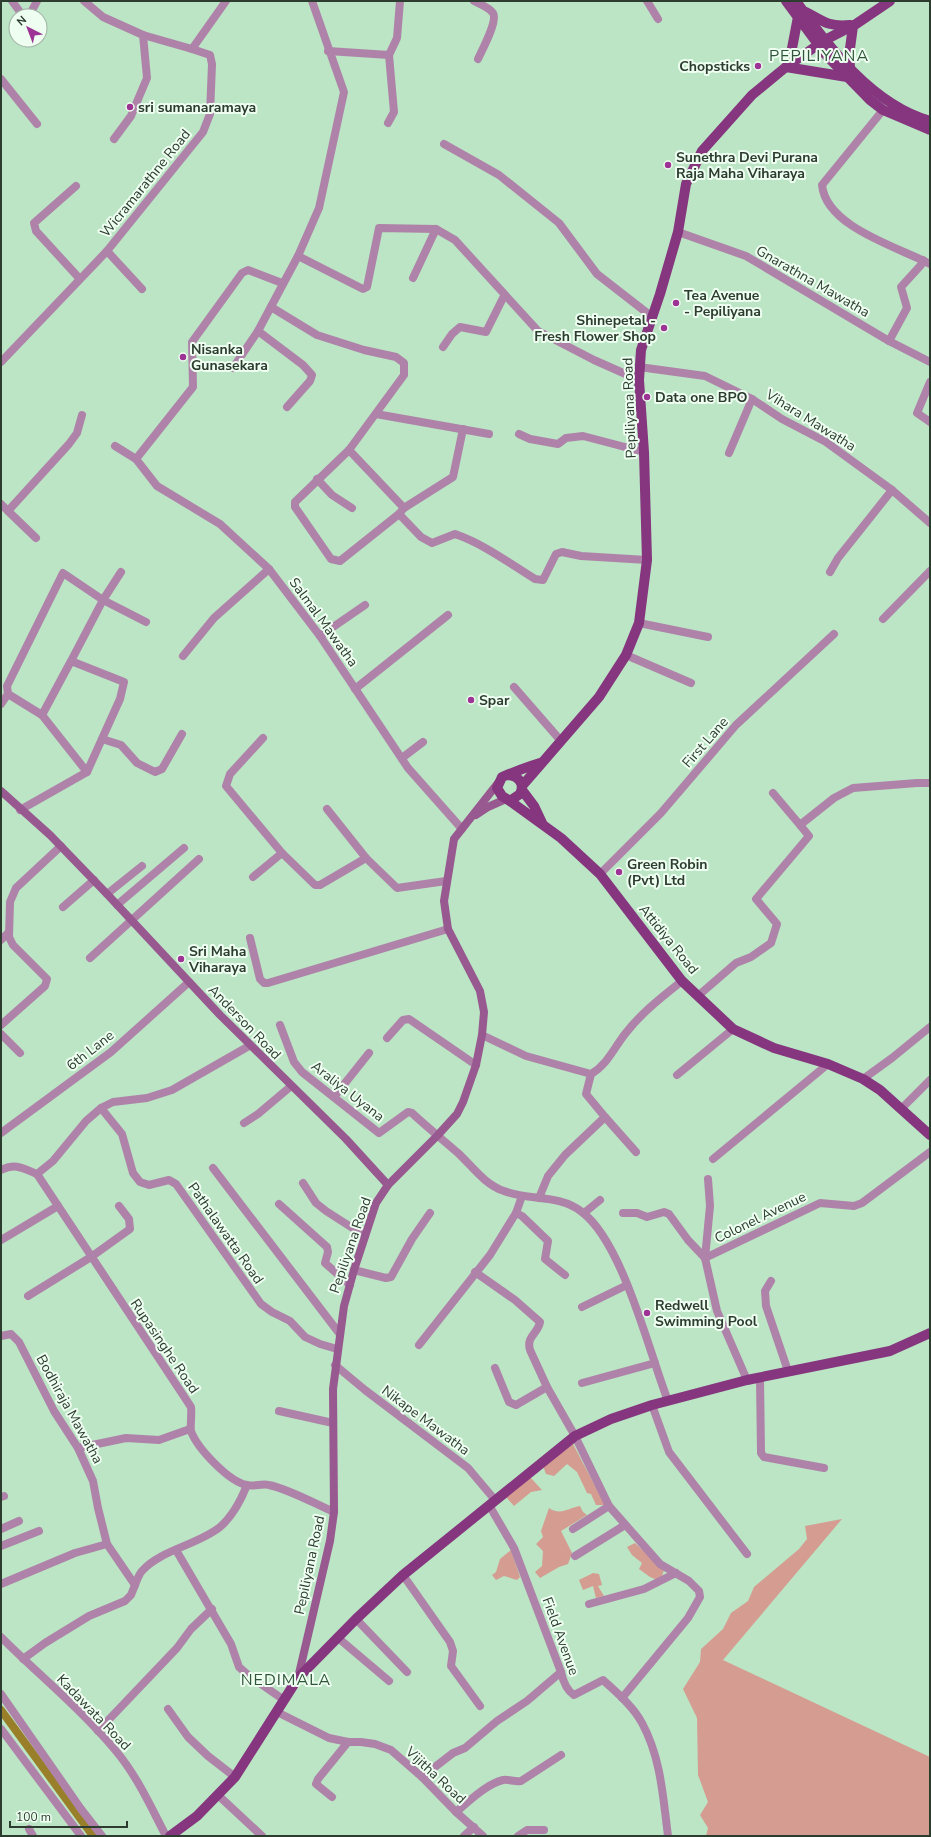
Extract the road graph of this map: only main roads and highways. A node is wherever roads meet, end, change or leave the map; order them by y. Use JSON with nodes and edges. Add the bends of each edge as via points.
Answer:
{"nodes":[{"id":1,"x":786,"y":1,"type":"edge"},
{"id":2,"x":796,"y":1,"type":"edge"},
{"id":3,"x":890,"y":1,"type":"edge"},
{"id":4,"x":800,"y":13,"type":"junction"},
{"id":5,"x":855,"y":25,"type":"junction"},
{"id":6,"x":821,"y":43,"type":"junction"},
{"id":7,"x":787,"y":66,"type":"junction"},
{"id":8,"x":849,"y":72,"type":"junction"},
{"id":9,"x":930,"y":122,"type":"edge"},
{"id":10,"x":930,"y":130,"type":"edge"},
{"id":11,"x":540,"y":763,"type":"junction"},
{"id":12,"x":508,"y":775,"type":"junction"},
{"id":13,"x":498,"y":783,"type":"junction"},
{"id":14,"x":522,"y":788,"type":"junction"},
{"id":15,"x":1,"y":791,"type":"edge"},
{"id":16,"x":508,"y":800,"type":"junction"},
{"id":17,"x":472,"y":818,"type":"junction"},
{"id":18,"x":543,"y":825,"type":"junction"},
{"id":19,"x":930,"y":1135,"type":"edge"},
{"id":20,"x":388,"y":1185,"type":"junction"},
{"id":21,"x":930,"y":1333,"type":"edge"},
{"id":22,"x":298,"y":1678,"type":"junction"},
{"id":23,"x":170,"y":1836,"type":"edge"}],
"edges":[{"from":1,"to":4,"type":"main road"},
{"from":2,"to":4,"type":"main road"},
{"from":3,"to":5,"type":"main road","name":"Pepiliyana Road"},
{"from":4,"to":5,"type":"main road","via":[[836,27]]},
{"from":4,"to":6,"type":"main road"},
{"from":4,"to":7,"type":"main road"},
{"from":5,"to":6,"type":"main road","name":"Pepiliyana Road"},
{"from":5,"to":8,"type":"main road","via":[[849,56]]},
{"from":6,"to":7,"type":"main road","name":"Pepiliyana Road"},
{"from":6,"to":8,"type":"main road"},
{"from":7,"to":8,"type":"main road"},
{"from":7,"to":11,"type":"main road","name":"Pepiliyana Road","via":[[752,96],[702,151],[686,184],[678,232],[641,350],[639,368],[647,560],[638,623],[626,655],[599,697]]},
{"from":8,"to":9,"type":"main road","via":[[891,103]]},
{"from":8,"to":10,"type":"main road","via":[[860,91],[883,110]]},
{"from":11,"to":12,"type":"main road"},
{"from":11,"to":14,"type":"main road","name":"Pepiliyana Road"},
{"from":12,"to":13,"type":"main road"},
{"from":12,"to":14,"type":"main road","via":[[513,775],[521,781]]},
{"from":13,"to":16,"type":"main road","via":[[497,788]]},
{"from":13,"to":17,"type":"main road"},
{"from":14,"to":16,"type":"main road","via":[[515,799]]},
{"from":14,"to":18,"type":"main road"},
{"from":15,"to":20,"type":"main road","name":"Anderson Road","via":[[61,846],[250,1046],[346,1139]]},
{"from":16,"to":17,"type":"main road","via":[[488,807]]},
{"from":16,"to":18,"type":"main road","name":"Attidiya Road"},
{"from":17,"to":20,"type":"main road","name":"Pepiliyana Road","via":[[454,839],[444,902],[448,929],[480,991],[484,1012],[476,1065],[457,1114]]},
{"from":18,"to":19,"type":"main road","name":"Attidiya Road","via":[[600,874],[682,981],[733,1029],[774,1048],[828,1064],[863,1079],[902,1108]]},
{"from":20,"to":22,"type":"main road","name":"Pepiliyana Road","via":[[376,1203],[365,1236],[350,1284],[339,1333],[333,1389],[334,1512],[330,1541]]},
{"from":21,"to":22,"type":"main road","via":[[890,1351],[747,1380],[652,1405],[611,1419],[575,1436],[404,1575]]},
{"from":22,"to":23,"type":"main road","via":[[235,1777],[197,1816]]}]}
